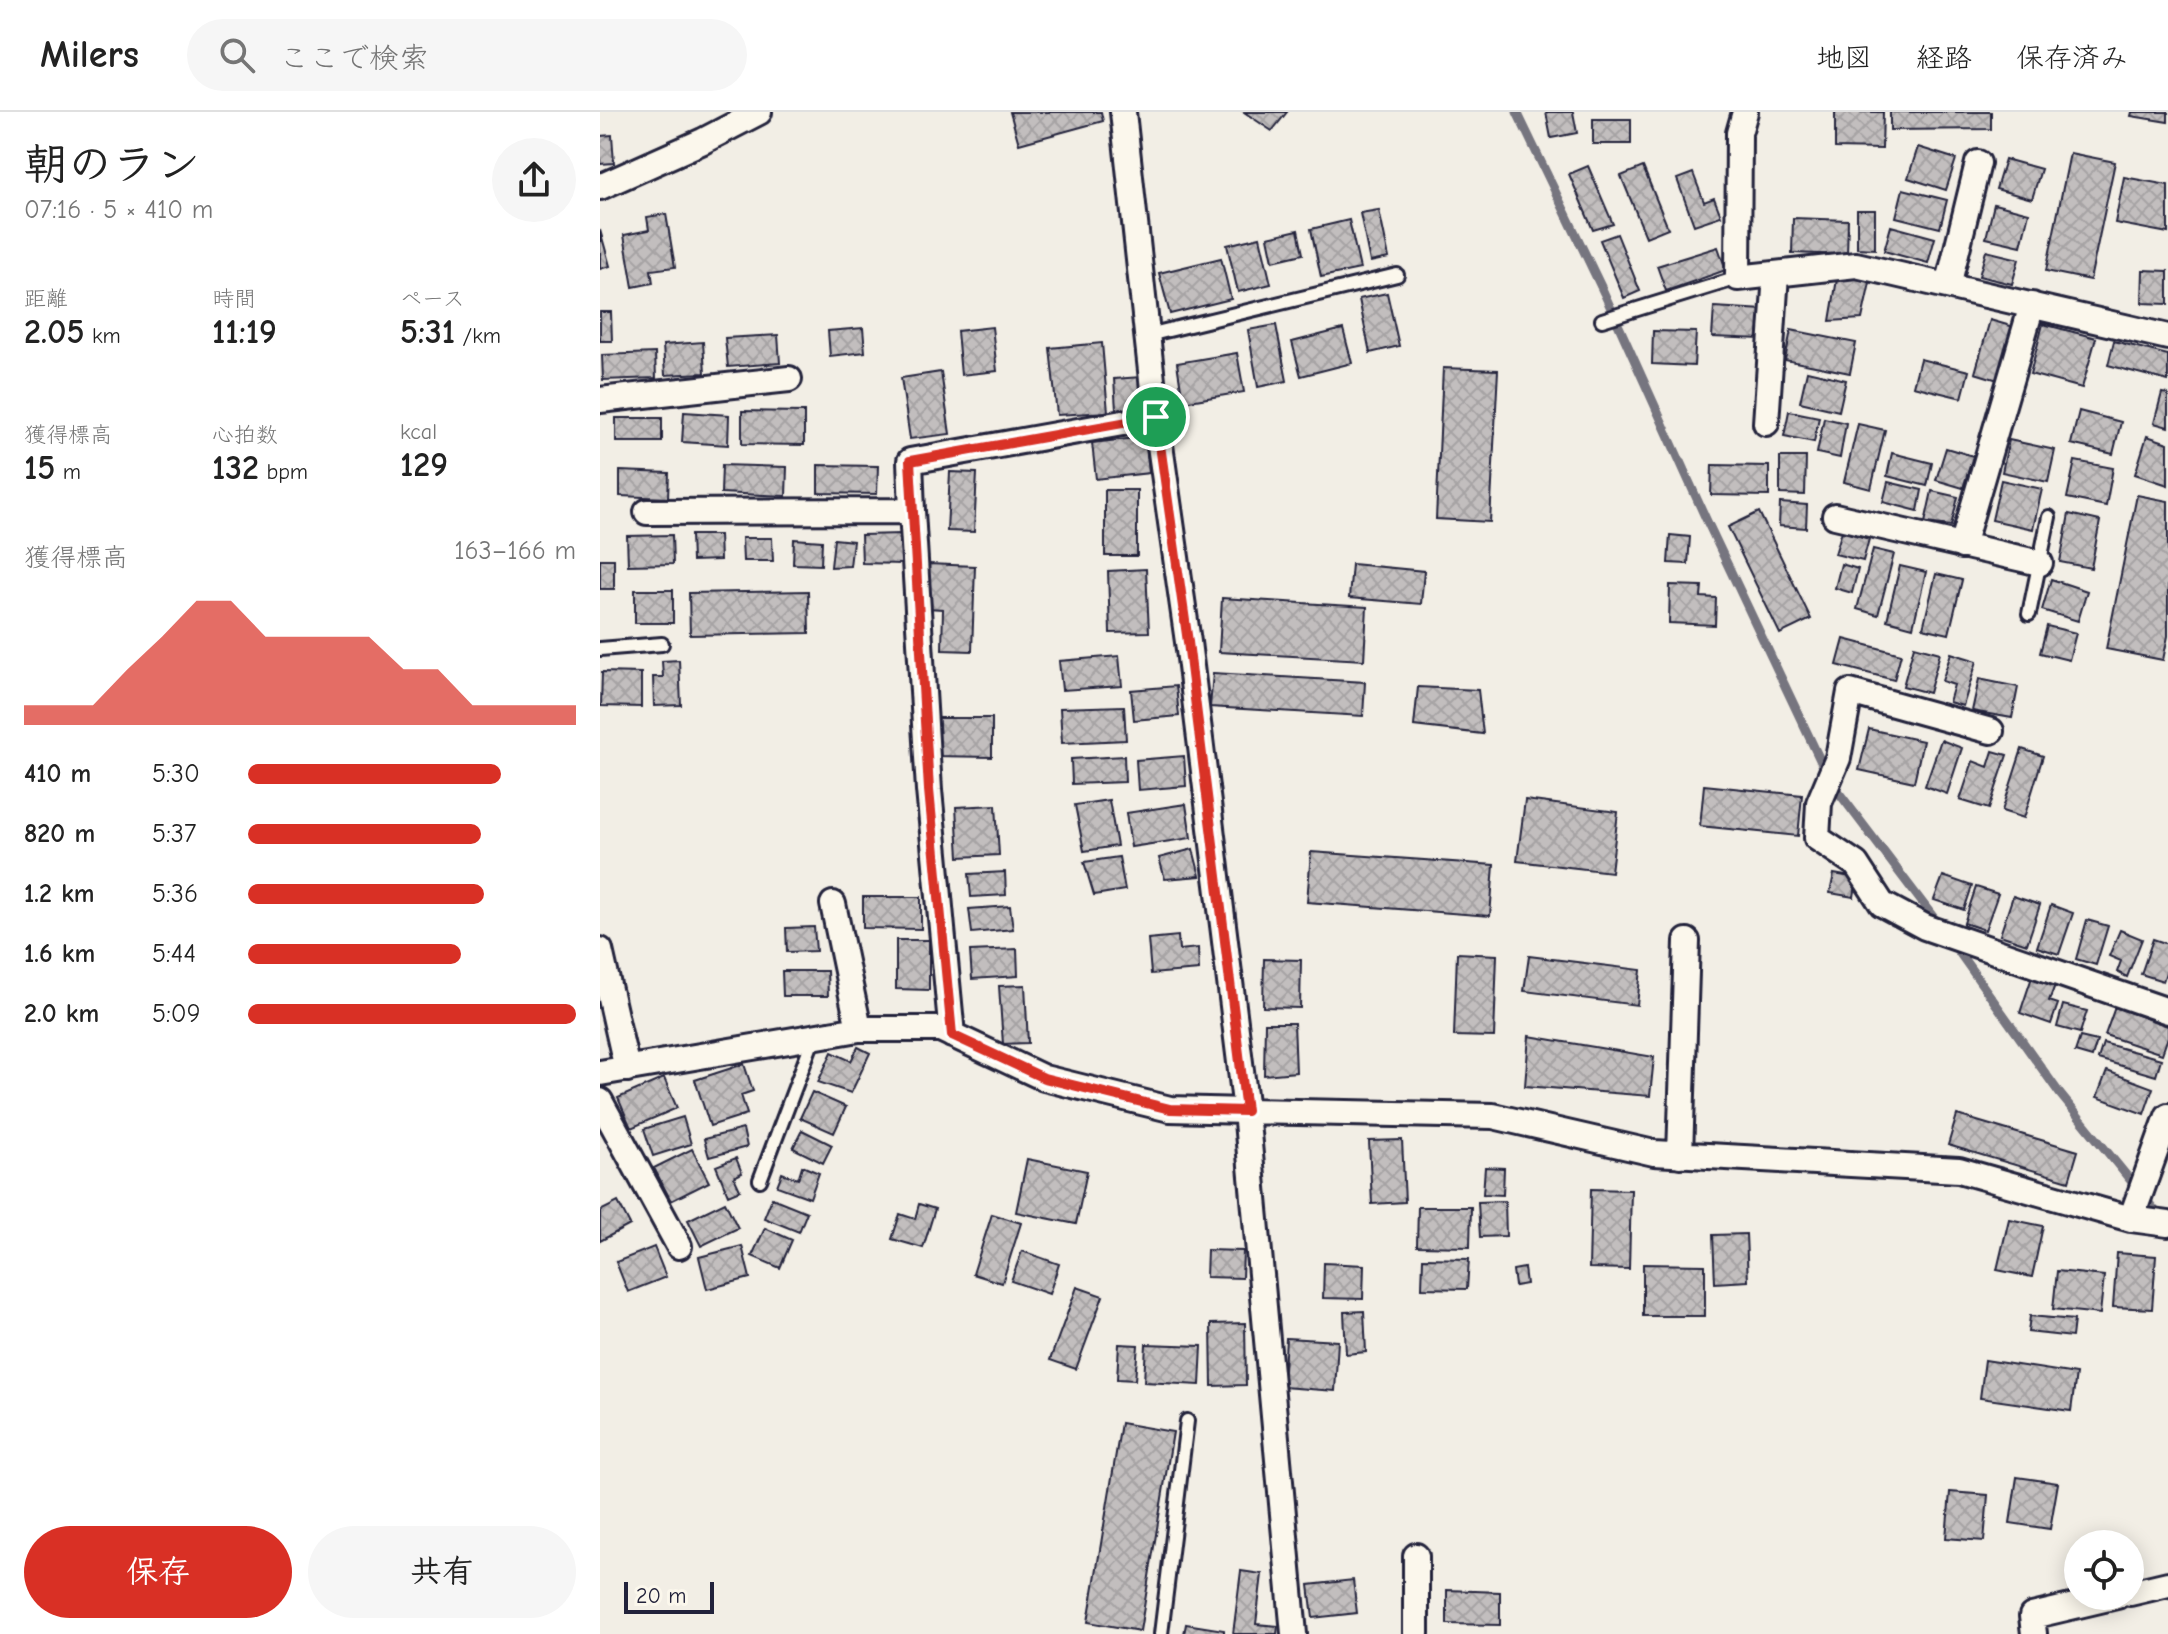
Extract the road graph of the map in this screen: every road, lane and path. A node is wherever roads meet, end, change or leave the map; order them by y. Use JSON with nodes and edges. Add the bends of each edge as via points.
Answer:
{"nodes":[{"id":1,"x":759,"y":112,"type":"edge"},
{"id":2,"x":1123,"y":112,"type":"edge"},
{"id":3,"x":1745,"y":112,"type":"edge"},
{"id":4,"x":1978,"y":163,"type":"dead end"},
{"id":5,"x":600,"y":187,"type":"edge"},
{"id":6,"x":1776,"y":274,"type":"junction"},
{"id":7,"x":1397,"y":275,"type":"dead end"},
{"id":8,"x":1738,"y":278,"type":"junction"},
{"id":9,"x":1948,"y":286,"type":"junction"},
{"id":10,"x":2032,"y":305,"type":"junction"},
{"id":11,"x":1602,"y":320,"type":"dead end"},
{"id":12,"x":1148,"y":335,"type":"junction"},
{"id":13,"x":2168,"y":337,"type":"edge"},
{"id":14,"x":789,"y":379,"type":"dead end"},
{"id":15,"x":600,"y":400,"type":"edge"},
{"id":16,"x":1156,"y":417,"type":"junction"},
{"id":17,"x":1766,"y":423,"type":"dead end"},
{"id":18,"x":912,"y":511,"type":"junction"},
{"id":19,"x":647,"y":512,"type":"dead end"},
{"id":20,"x":1835,"y":516,"type":"dead end"},
{"id":21,"x":2049,"y":517,"type":"dead end"},
{"id":22,"x":1962,"y":546,"type":"junction"},
{"id":23,"x":2040,"y":563,"type":"junction"},
{"id":24,"x":2029,"y":614,"type":"dead end"},
{"id":25,"x":662,"y":644,"type":"dead end"},
{"id":26,"x":600,"y":649,"type":"edge"},
{"id":27,"x":1991,"y":731,"type":"dead end"},
{"id":28,"x":833,"y":904,"type":"dead end"},
{"id":29,"x":1687,"y":941,"type":"dead end"},
{"id":30,"x":600,"y":950,"type":"edge"},
{"id":31,"x":2168,"y":1011,"type":"edge"},
{"id":32,"x":859,"y":1029,"type":"junction"},
{"id":33,"x":952,"y":1035,"type":"junction"},
{"id":34,"x":814,"y":1036,"type":"junction"},
{"id":35,"x":627,"y":1069,"type":"junction"},
{"id":36,"x":600,"y":1073,"type":"edge"},
{"id":37,"x":600,"y":1101,"type":"edge"},
{"id":38,"x":1246,"y":1111,"type":"junction"},
{"id":39,"x":2168,"y":1116,"type":"edge"},
{"id":40,"x":1680,"y":1155,"type":"junction"},
{"id":41,"x":760,"y":1180,"type":"dead end"},
{"id":42,"x":2131,"y":1219,"type":"junction"},
{"id":43,"x":2168,"y":1224,"type":"edge"},
{"id":44,"x":679,"y":1246,"type":"dead end"},
{"id":45,"x":1187,"y":1421,"type":"dead end"},
{"id":46,"x":1416,"y":1556,"type":"dead end"},
{"id":47,"x":2168,"y":1584,"type":"edge"},
{"id":48,"x":2144,"y":1590,"type":"edge"},
{"id":49,"x":2064,"y":1608,"type":"edge"},
{"id":50,"x":1161,"y":1634,"type":"edge"},
{"id":51,"x":1294,"y":1634,"type":"edge"},
{"id":52,"x":1416,"y":1634,"type":"edge"},
{"id":53,"x":2034,"y":1634,"type":"edge"}],
"edges":[{"from":1,"to":5,"type":"street"},
{"from":2,"to":12,"type":"street"},
{"from":3,"to":8,"type":"street","via":[[1739,133]]},
{"from":4,"to":9,"type":"street"},
{"from":6,"to":8,"type":"street"},
{"from":6,"to":9,"type":"street","via":[[1856,265]]},
{"from":6,"to":17,"type":"street"},
{"from":7,"to":12,"type":"lane"},
{"from":8,"to":11,"type":"lane"},
{"from":9,"to":10,"type":"street"},
{"from":10,"to":13,"type":"street"},
{"from":10,"to":22,"type":"street"},
{"from":12,"to":16,"type":"street"},
{"from":14,"to":15,"type":"street"},
{"from":16,"to":18,"type":"street","via":[[910,461]]},
{"from":16,"to":38,"type":"street"},
{"from":18,"to":19,"type":"street"},
{"from":18,"to":33,"type":"street","via":[[929,790]]},
{"from":20,"to":22,"type":"street"},
{"from":21,"to":23,"type":"lane"},
{"from":22,"to":23,"type":"street"},
{"from":23,"to":24,"type":"lane"},
{"from":25,"to":26,"type":"lane"},
{"from":27,"to":31,"type":"street","via":[[1850,692],[1838,758],[1819,803],[1817,838],[1856,864],[1882,904],[1925,927]]},
{"from":28,"to":32,"type":"street"},
{"from":29,"to":40,"type":"street"},
{"from":30,"to":35,"type":"street"},
{"from":32,"to":33,"type":"street","via":[[940,1029]]},
{"from":32,"to":34,"type":"street"},
{"from":33,"to":38,"type":"street","via":[[1044,1078],[1170,1109]]},
{"from":34,"to":35,"type":"street"},
{"from":34,"to":41,"type":"lane"},
{"from":35,"to":36,"type":"street"},
{"from":37,"to":44,"type":"street"},
{"from":38,"to":40,"type":"street","via":[[1493,1116]]},
{"from":38,"to":51,"type":"street"},
{"from":39,"to":42,"type":"street"},
{"from":40,"to":42,"type":"street","via":[[1959,1170]]},
{"from":42,"to":43,"type":"street"},
{"from":45,"to":50,"type":"lane"},
{"from":46,"to":52,"type":"street"},
{"from":47,"to":48,"type":"street"},
{"from":49,"to":53,"type":"street","via":[[2032,1616]]}]}
